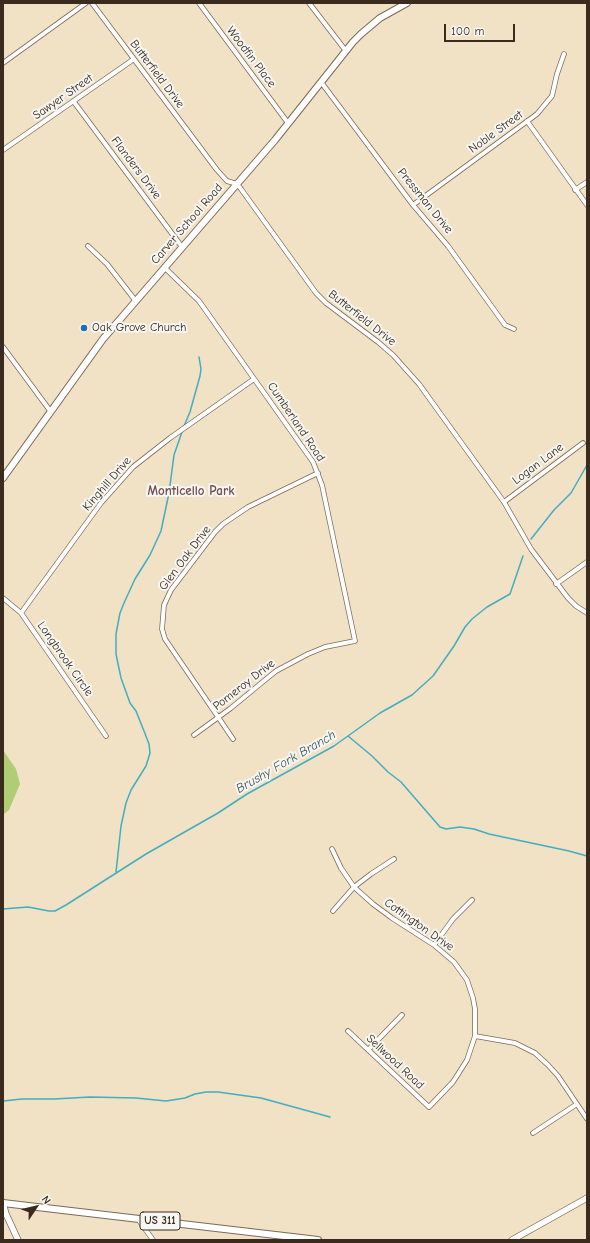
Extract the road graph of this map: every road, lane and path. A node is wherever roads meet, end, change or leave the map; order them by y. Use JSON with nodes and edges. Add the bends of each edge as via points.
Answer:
{"nodes":[{"id":1,"x":86,"y":3,"type":"edge"},
{"id":2,"x":92,"y":3,"type":"edge"},
{"id":3,"x":199,"y":3,"type":"edge"},
{"id":4,"x":309,"y":3,"type":"edge"},
{"id":5,"x":408,"y":3,"type":"edge"},
{"id":6,"x":346,"y":51,"type":"junction"},
{"id":7,"x":564,"y":54,"type":"dead end"},
{"id":8,"x":134,"y":59,"type":"junction"},
{"id":9,"x":3,"y":63,"type":"edge"},
{"id":10,"x":321,"y":82,"type":"junction"},
{"id":11,"x":74,"y":102,"type":"junction"},
{"id":12,"x":528,"y":121,"type":"junction"},
{"id":13,"x":288,"y":123,"type":"junction"},
{"id":14,"x":3,"y":150,"type":"edge"},
{"id":15,"x":587,"y":182,"type":"edge"},
{"id":16,"x":237,"y":184,"type":"junction"},
{"id":17,"x":575,"y":190,"type":"junction"},
{"id":18,"x":413,"y":205,"type":"junction"},
{"id":19,"x":587,"y":205,"type":"edge"},
{"id":20,"x":88,"y":246,"type":"dead end"},
{"id":21,"x":182,"y":247,"type":"junction"},
{"id":22,"x":164,"y":267,"type":"junction"},
{"id":23,"x":135,"y":300,"type":"junction"},
{"id":24,"x":514,"y":329,"type":"dead end"},
{"id":25,"x":3,"y":348,"type":"edge"},
{"id":26,"x":254,"y":379,"type":"junction"},
{"id":27,"x":51,"y":412,"type":"junction"},
{"id":28,"x":583,"y":443,"type":"dead end"},
{"id":29,"x":318,"y":473,"type":"junction"},
{"id":30,"x":3,"y":478,"type":"edge"},
{"id":31,"x":504,"y":502,"type":"junction"},
{"id":32,"x":587,"y":562,"type":"edge"},
{"id":33,"x":556,"y":584,"type":"junction"},
{"id":34,"x":3,"y":598,"type":"edge"},
{"id":35,"x":21,"y":613,"type":"junction"},
{"id":36,"x":587,"y":613,"type":"edge"},
{"id":37,"x":355,"y":641,"type":"joint"},
{"id":38,"x":218,"y":718,"type":"junction"},
{"id":39,"x":194,"y":735,"type":"dead end"},
{"id":40,"x":106,"y":736,"type":"dead end"},
{"id":41,"x":233,"y":739,"type":"dead end"},
{"id":42,"x":332,"y":848,"type":"dead end"},
{"id":43,"x":394,"y":859,"type":"dead end"},
{"id":44,"x":354,"y":887,"type":"junction"},
{"id":45,"x":472,"y":900,"type":"dead end"},
{"id":46,"x":333,"y":911,"type":"dead end"},
{"id":47,"x":434,"y":945,"type":"junction"},
{"id":48,"x":402,"y":1015,"type":"dead end"},
{"id":49,"x":348,"y":1031,"type":"dead end"},
{"id":50,"x":475,"y":1036,"type":"junction"},
{"id":51,"x":368,"y":1050,"type":"junction"},
{"id":52,"x":577,"y":1104,"type":"junction"},
{"id":53,"x":429,"y":1107,"type":"joint"},
{"id":54,"x":587,"y":1119,"type":"edge"},
{"id":55,"x":533,"y":1133,"type":"dead end"},
{"id":56,"x":587,"y":1198,"type":"edge"},
{"id":57,"x":3,"y":1203,"type":"edge"},
{"id":58,"x":138,"y":1219,"type":"junction"},
{"id":59,"x":18,"y":1240,"type":"edge"},
{"id":60,"x":153,"y":1240,"type":"edge"},
{"id":61,"x":318,"y":1240,"type":"edge"},
{"id":62,"x":512,"y":1240,"type":"edge"}],
"edges":[{"from":1,"to":9,"type":"street"},
{"from":2,"to":8,"type":"street","name":"Butterfield Drive"},
{"from":3,"to":13,"type":"street","name":"Woodfin Place"},
{"from":4,"to":6,"type":"street"},
{"from":5,"to":6,"type":"main road","name":"Carver School Road","via":[[380,18]]},
{"from":6,"to":10,"type":"main road","name":"Carver School Road"},
{"from":7,"to":12,"type":"street","name":"Noble Street","via":[[552,96]]},
{"from":8,"to":11,"type":"street","name":"Sawyer Street"},
{"from":8,"to":16,"type":"street","name":"Butterfield Drive","via":[[217,170],[227,181]]},
{"from":10,"to":13,"type":"main road","name":"Carver School Road"},
{"from":10,"to":18,"type":"street","name":"Pressman Drive"},
{"from":11,"to":14,"type":"street","name":"Sawyer Street"},
{"from":11,"to":21,"type":"street","name":"Flanders Drive"},
{"from":12,"to":17,"type":"street"},
{"from":12,"to":18,"type":"street","name":"Noble Street"},
{"from":13,"to":16,"type":"main road","name":"Carver School Road"},
{"from":15,"to":17,"type":"street"},
{"from":16,"to":21,"type":"main road","name":"Carver School Road"},
{"from":16,"to":31,"type":"street","name":"Butterfield Drive","via":[[316,293],[378,342],[406,369],[430,398]]},
{"from":17,"to":19,"type":"street"},
{"from":18,"to":24,"type":"street","name":"Pressman Drive","via":[[448,246],[505,325]]},
{"from":20,"to":23,"type":"street","via":[[107,264]]},
{"from":21,"to":22,"type":"main road","name":"Carver School Road"},
{"from":22,"to":23,"type":"main road","name":"Carver School Road"},
{"from":22,"to":26,"type":"street","name":"Cumberland Road","via":[[199,301]]},
{"from":23,"to":27,"type":"main road","name":"Carver School Road"},
{"from":25,"to":27,"type":"street"},
{"from":26,"to":29,"type":"street","name":"Cumberland Road","via":[[313,462]]},
{"from":26,"to":35,"type":"street","name":"Kinghill Drive","via":[[133,467],[101,503]]},
{"from":27,"to":30,"type":"main road","name":"Carver School Road"},
{"from":28,"to":31,"type":"street","name":"Logan Lane"},
{"from":29,"to":37,"type":"street","name":"Cumberland Road"},
{"from":29,"to":38,"type":"street","name":"Glen Oak Drive","via":[[248,507],[223,524],[167,597],[162,617],[165,639]]},
{"from":31,"to":33,"type":"street","name":"Butterfield Drive","via":[[531,550]]},
{"from":32,"to":33,"type":"street"},
{"from":33,"to":36,"type":"street","name":"Butterfield Drive","via":[[576,606]]},
{"from":34,"to":35,"type":"street","name":"Longbrook Circle"},
{"from":35,"to":40,"type":"street","name":"Longbrook Circle"},
{"from":37,"to":38,"type":"street","name":"Pomeroy Drive","via":[[325,647],[293,661],[268,677]]},
{"from":38,"to":39,"type":"street","name":"Pomeroy Drive"},
{"from":38,"to":41,"type":"street","name":"Glen Oak Drive"},
{"from":42,"to":44,"type":"street","name":"Cottington Drive"},
{"from":43,"to":44,"type":"street"},
{"from":44,"to":46,"type":"street"},
{"from":44,"to":47,"type":"street","name":"Cottington Drive","via":[[392,918]]},
{"from":45,"to":47,"type":"street","via":[[453,919]]},
{"from":47,"to":50,"type":"street","name":"Cottington Drive","via":[[454,962],[467,980],[474,998]]},
{"from":48,"to":51,"type":"street"},
{"from":49,"to":51,"type":"street","name":"Sellwood Road"},
{"from":50,"to":52,"type":"street","via":[[515,1044],[535,1053],[548,1064]]},
{"from":50,"to":53,"type":"street","name":"Cottington Drive","via":[[466,1060],[453,1082]]},
{"from":51,"to":53,"type":"street","name":"Sellwood Road"},
{"from":52,"to":54,"type":"street"},
{"from":52,"to":55,"type":"street"},
{"from":56,"to":62,"type":"street"},
{"from":57,"to":58,"type":"main road","number":"US 311"},
{"from":57,"to":59,"type":"street"},
{"from":58,"to":60,"type":"street"},
{"from":58,"to":61,"type":"main road","number":"US 311"}]}
